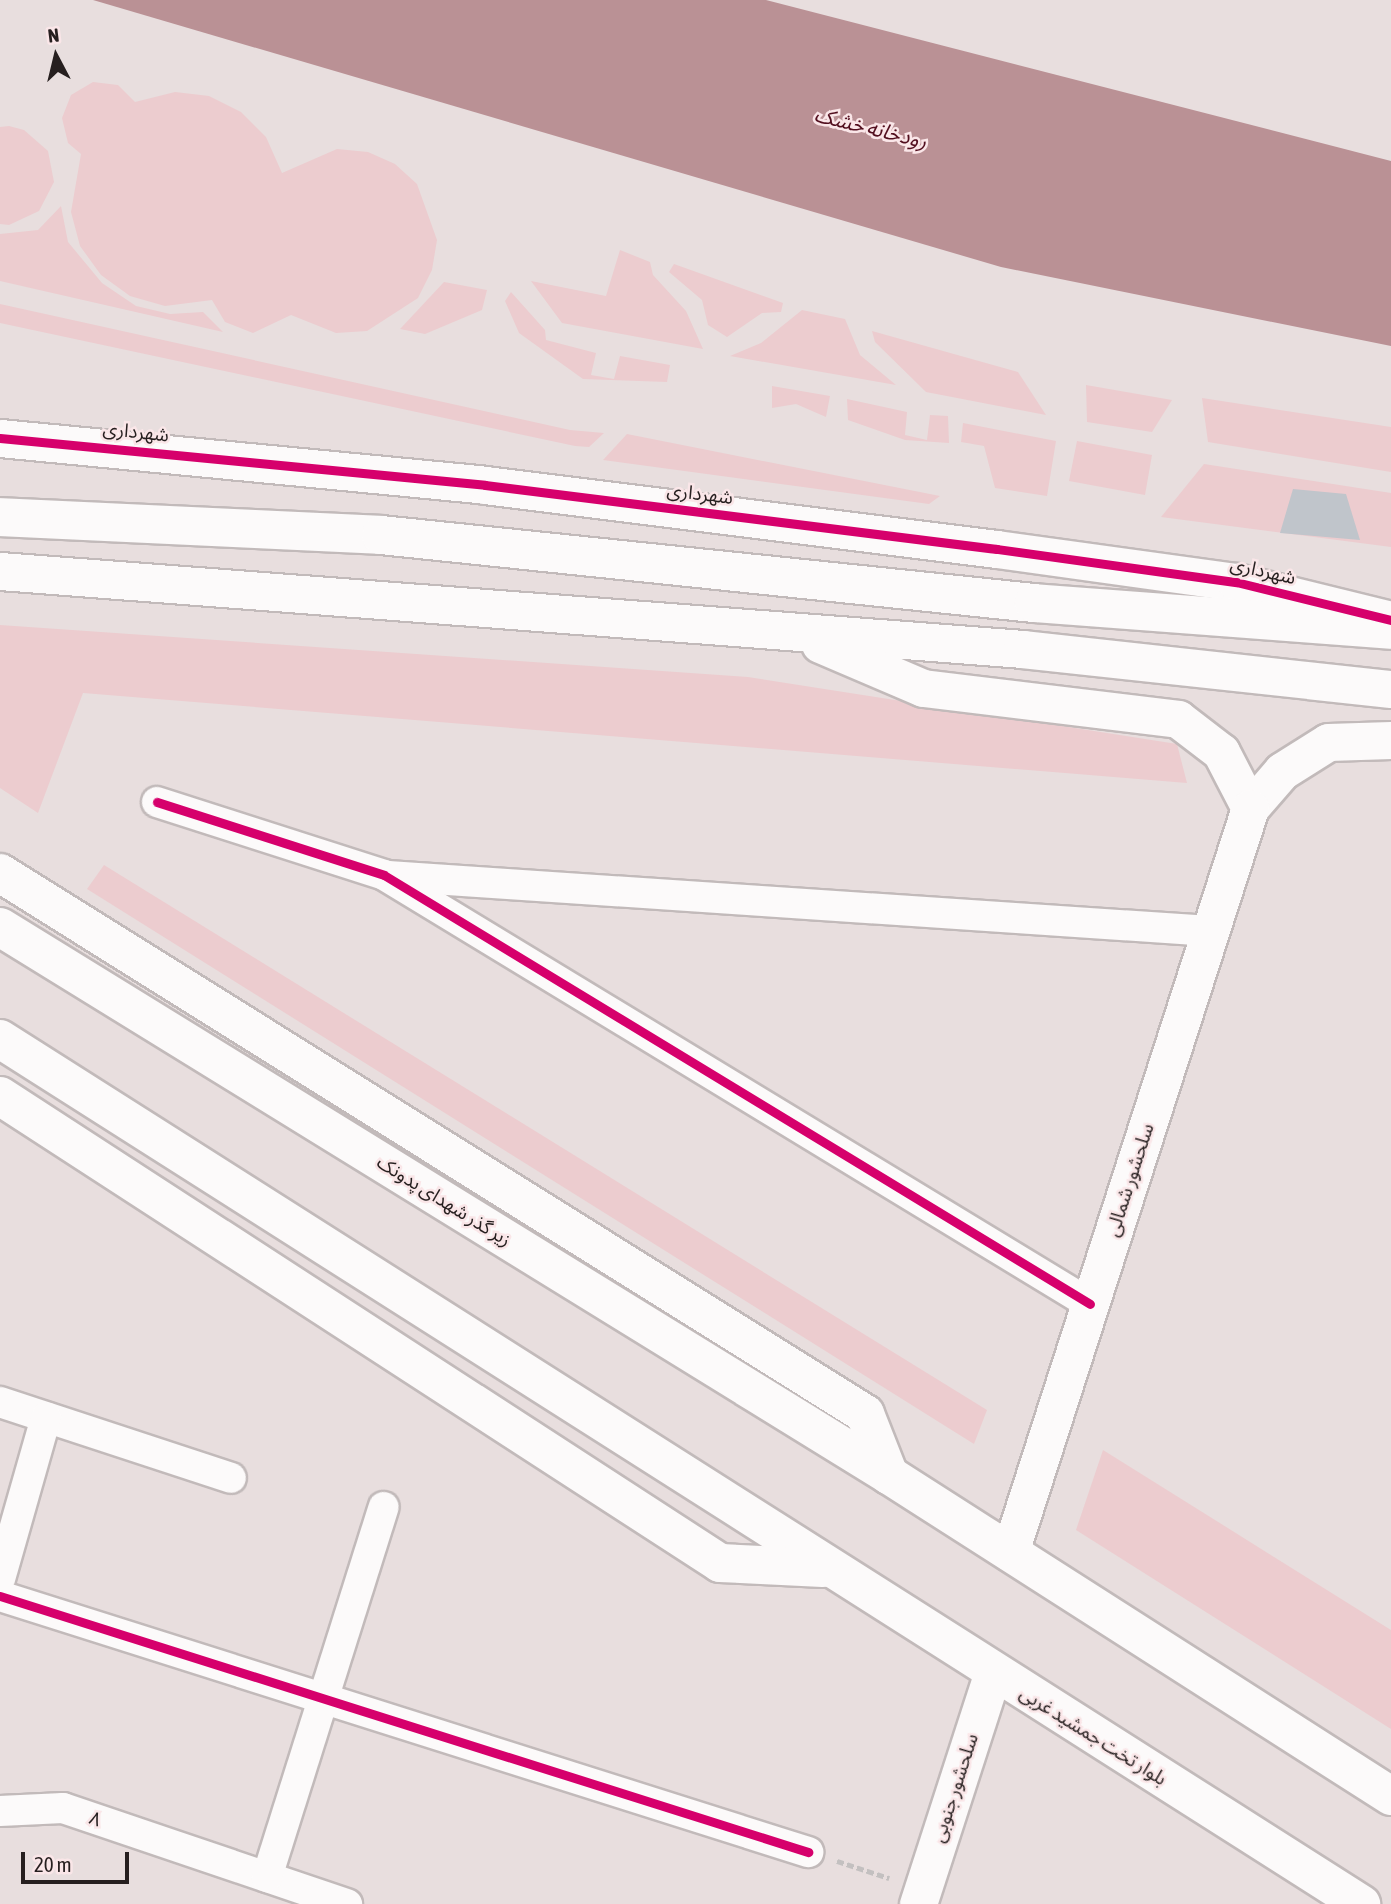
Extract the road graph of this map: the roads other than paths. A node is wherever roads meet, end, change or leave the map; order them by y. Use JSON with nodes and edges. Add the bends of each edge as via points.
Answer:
{"nodes":[{"id":1,"x":0,"y":438,"type":"edge"},
{"id":2,"x":0,"y":517,"type":"edge"},
{"id":3,"x":0,"y":571,"type":"edge"},
{"id":4,"x":1391,"y":620,"type":"edge"},
{"id":5,"x":1391,"y":630,"type":"edge"},
{"id":6,"x":793,"y":633,"type":"junction"},
{"id":7,"x":1391,"y":689,"type":"edge"},
{"id":8,"x":1391,"y":740,"type":"edge"},
{"id":9,"x":157,"y":802,"type":"dead end"},
{"id":10,"x":1250,"y":808,"type":"junction"},
{"id":11,"x":0,"y":873,"type":"edge"},
{"id":12,"x":384,"y":875,"type":"junction"},
{"id":13,"x":0,"y":927,"type":"edge"},
{"id":14,"x":1210,"y":931,"type":"junction"},
{"id":15,"x":0,"y":1039,"type":"edge"},
{"id":16,"x":0,"y":1096,"type":"edge"},
{"id":17,"x":1090,"y":1304,"type":"junction"},
{"id":18,"x":0,"y":1402,"type":"edge"},
{"id":19,"x":46,"y":1417,"type":"junction"},
{"id":20,"x":889,"y":1475,"type":"junction"},
{"id":21,"x":231,"y":1478,"type":"dead end"},
{"id":22,"x":384,"y":1507,"type":"dead end"},
{"id":23,"x":1010,"y":1552,"type":"junction"},
{"id":24,"x":825,"y":1568,"type":"junction"},
{"id":25,"x":0,"y":1579,"type":"edge"},
{"id":26,"x":0,"y":1596,"type":"edge"},
{"id":27,"x":993,"y":1672,"type":"junction"},
{"id":28,"x":323,"y":1699,"type":"junction"},
{"id":29,"x":1391,"y":1796,"type":"edge"},
{"id":30,"x":0,"y":1811,"type":"edge"},
{"id":31,"x":808,"y":1852,"type":"road end"},
{"id":32,"x":267,"y":1877,"type":"junction"},
{"id":33,"x":921,"y":1896,"type":"edge"},
{"id":34,"x":347,"y":1904,"type":"edge"},
{"id":35,"x":1361,"y":1904,"type":"edge"}],
"edges":[{"from":1,"to":4,"type":"street","name":"شهرداری","via":[[485,485],[997,549],[1236,582]]},
{"from":2,"to":5,"type":"main road","via":[[381,535],[1034,603]]},
{"from":3,"to":6,"type":"street","via":[[252,586]]},
{"from":6,"to":7,"type":"street","via":[[1022,649]]},
{"from":6,"to":10,"type":"street","via":[[923,688],[1178,719],[1222,752]]},
{"from":8,"to":10,"type":"street","via":[[1328,742],[1282,771]]},
{"from":9,"to":12,"type":"street"},
{"from":10,"to":14,"type":"street","name":"سلحشور شمالی"},
{"from":11,"to":20,"type":"main road","via":[[865,1413]]},
{"from":12,"to":14,"type":"street"},
{"from":12,"to":17,"type":"street"},
{"from":13,"to":20,"type":"main road","name":"زیر گذر شهدای پدونک"},
{"from":14,"to":17,"type":"street","name":"سلحشور شمالی"},
{"from":15,"to":24,"type":"main road"},
{"from":16,"to":24,"type":"main road","via":[[720,1563]]},
{"from":17,"to":23,"type":"street","name":"سلحشور شمالی"},
{"from":18,"to":19,"type":"street"},
{"from":19,"to":21,"type":"street"},
{"from":19,"to":25,"type":"street"},
{"from":20,"to":23,"type":"main road"},
{"from":22,"to":28,"type":"street"},
{"from":23,"to":29,"type":"main road"},
{"from":24,"to":27,"type":"main road","name":"بلوار تخت جمشید غربی"},
{"from":26,"to":28,"type":"street"},
{"from":27,"to":33,"type":"street","name":"سلحشور جنوبی"},
{"from":27,"to":35,"type":"main road","name":"بلوار تخت جمشید غربی"},
{"from":28,"to":31,"type":"street"},
{"from":28,"to":32,"type":"street"},
{"from":30,"to":32,"type":"street","name":"۸","via":[[63,1808]]},
{"from":32,"to":34,"type":"street","name":"۸"}]}
